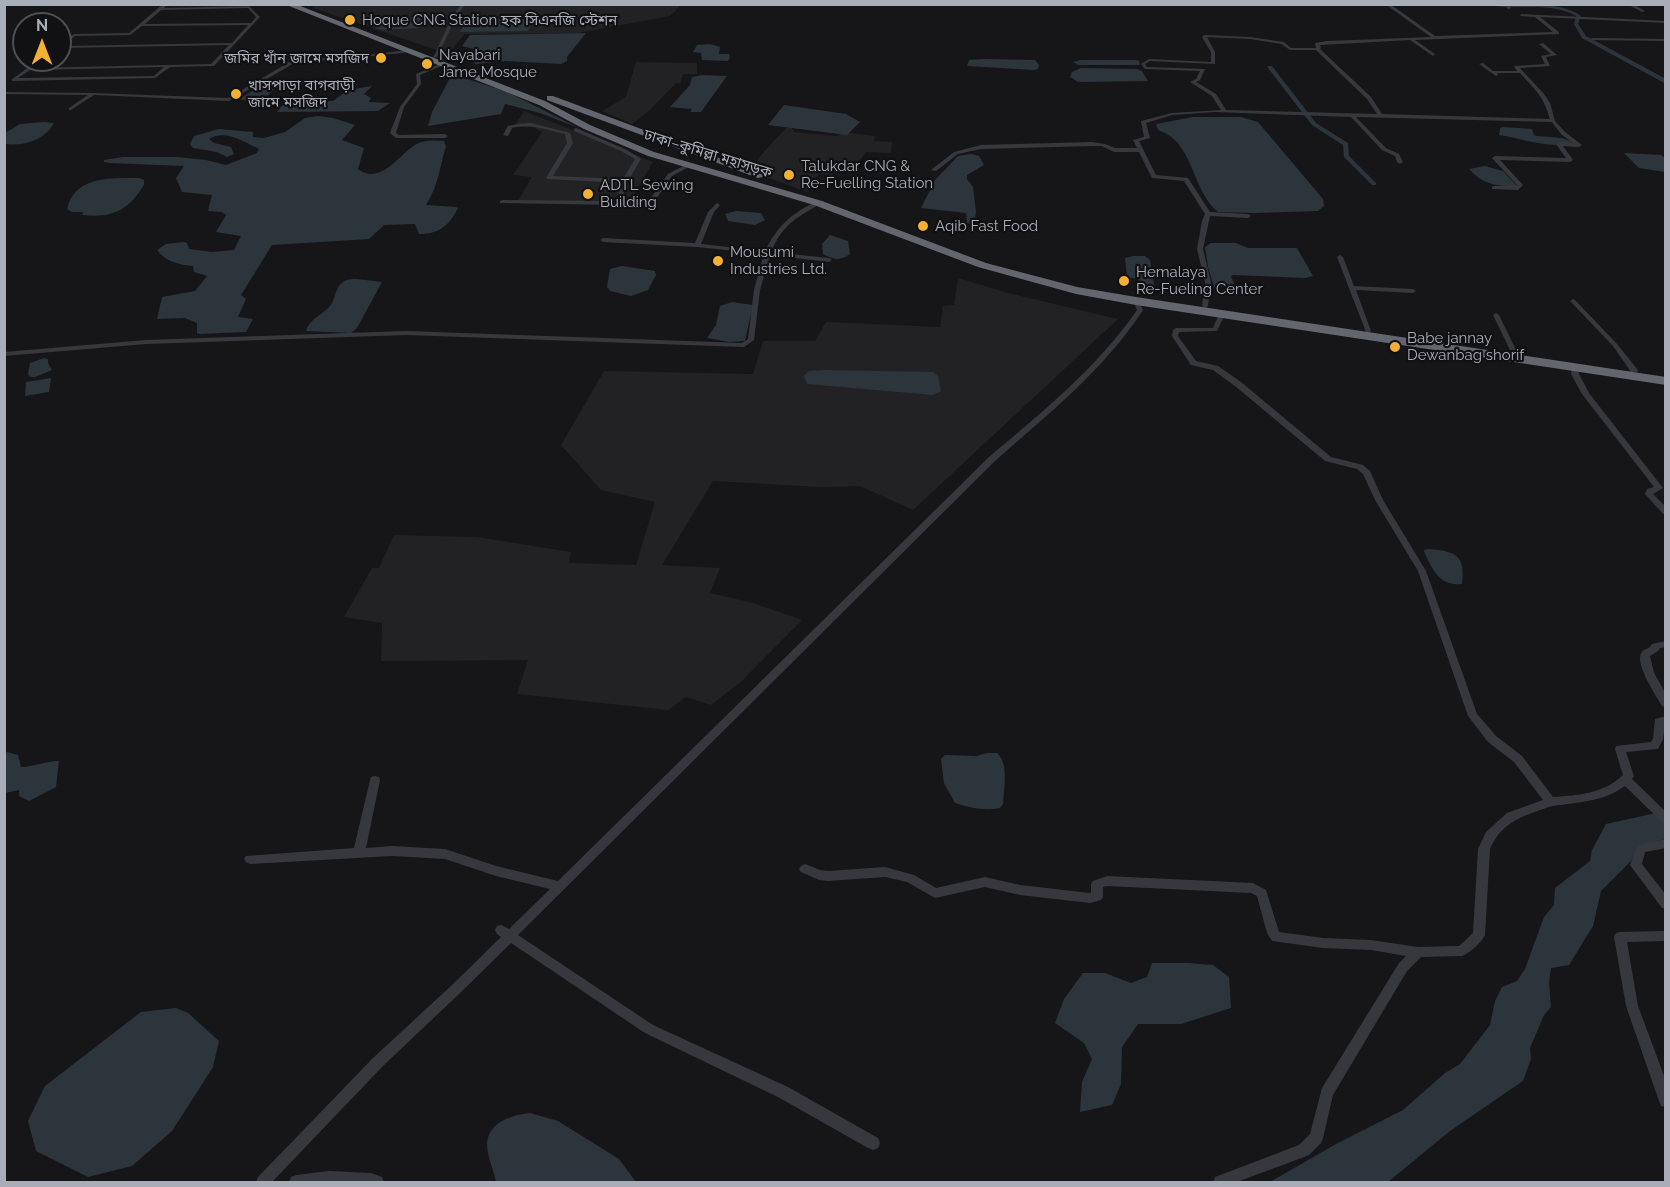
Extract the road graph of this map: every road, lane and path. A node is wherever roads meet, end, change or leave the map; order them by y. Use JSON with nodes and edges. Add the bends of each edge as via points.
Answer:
{"nodes":[{"id":1,"x":166,"y":4,"type":"edge"},
{"id":2,"x":260,"y":4,"type":"edge"},
{"id":3,"x":288,"y":4,"type":"edge"},
{"id":4,"x":296,"y":4,"type":"edge"},
{"id":5,"x":478,"y":4,"type":"edge"},
{"id":6,"x":1387,"y":4,"type":"edge"},
{"id":7,"x":1629,"y":4,"type":"edge"},
{"id":8,"x":249,"y":7,"type":"junction"},
{"id":9,"x":161,"y":9,"type":"junction"},
{"id":10,"x":1643,"y":11,"type":"dead end"},
{"id":11,"x":1521,"y":15,"type":"dead end"},
{"id":12,"x":1536,"y":16,"type":"junction"},
{"id":13,"x":1665,"y":22,"type":"edge"},
{"id":14,"x":252,"y":24,"type":"junction"},
{"id":15,"x":141,"y":25,"type":"junction"},
{"id":16,"x":1432,"y":36,"type":"junction"},
{"id":17,"x":72,"y":37,"type":"edge"},
{"id":18,"x":1410,"y":38,"type":"junction"},
{"id":19,"x":1592,"y":39,"type":"dead end"},
{"id":20,"x":1665,"y":40,"type":"edge"},
{"id":21,"x":233,"y":44,"type":"junction"},
{"id":22,"x":1541,"y":44,"type":"dead end"},
{"id":23,"x":72,"y":46,"type":"edge"},
{"id":24,"x":1317,"y":49,"type":"junction"},
{"id":25,"x":408,"y":51,"type":"junction"},
{"id":26,"x":1433,"y":55,"type":"dead end"},
{"id":27,"x":440,"y":60,"type":"junction"},
{"id":28,"x":1481,"y":64,"type":"dead end"},
{"id":29,"x":170,"y":65,"type":"junction"},
{"id":30,"x":72,"y":68,"type":"edge"},
{"id":31,"x":25,"y":72,"type":"edge"},
{"id":32,"x":1522,"y":72,"type":"junction"},
{"id":33,"x":13,"y":80,"type":"junction"},
{"id":34,"x":4,"y":86,"type":"edge"},
{"id":35,"x":4,"y":94,"type":"edge"},
{"id":36,"x":93,"y":94,"type":"junction"},
{"id":37,"x":71,"y":109,"type":"dead end"},
{"id":38,"x":1225,"y":112,"type":"junction"},
{"id":39,"x":1352,"y":115,"type":"junction"},
{"id":40,"x":1382,"y":116,"type":"junction"},
{"id":41,"x":607,"y":118,"type":"junction"},
{"id":42,"x":1553,"y":121,"type":"junction"},
{"id":43,"x":581,"y":129,"type":"junction"},
{"id":44,"x":645,"y":132,"type":"junction"},
{"id":45,"x":506,"y":135,"type":"dead end"},
{"id":46,"x":445,"y":136,"type":"dead end"},
{"id":47,"x":621,"y":141,"type":"junction"},
{"id":48,"x":1141,"y":150,"type":"junction"},
{"id":49,"x":1400,"y":162,"type":"dead end"},
{"id":50,"x":691,"y":164,"type":"junction"},
{"id":51,"x":934,"y":170,"type":"dead end"},
{"id":52,"x":626,"y":181,"type":"junction"},
{"id":53,"x":1494,"y":188,"type":"dead end"},
{"id":54,"x":502,"y":202,"type":"dead end"},
{"id":55,"x":618,"y":203,"type":"junction"},
{"id":56,"x":818,"y":203,"type":"junction"},
{"id":57,"x":717,"y":205,"type":"dead end"},
{"id":58,"x":1208,"y":214,"type":"junction"},
{"id":59,"x":1248,"y":216,"type":"dead end"},
{"id":60,"x":603,"y":240,"type":"dead end"},
{"id":61,"x":697,"y":245,"type":"junction"},
{"id":62,"x":767,"y":253,"type":"junction"},
{"id":63,"x":1340,"y":257,"type":"dead end"},
{"id":64,"x":829,"y":260,"type":"dead end"},
{"id":65,"x":1352,"y":288,"type":"junction"},
{"id":66,"x":1413,"y":291,"type":"dead end"},
{"id":67,"x":1136,"y":301,"type":"junction"},
{"id":68,"x":1573,"y":301,"type":"dead end"},
{"id":69,"x":1205,"y":306,"type":"junction"},
{"id":70,"x":1222,"y":314,"type":"junction"},
{"id":71,"x":1496,"y":315,"type":"dead end"},
{"id":72,"x":1368,"y":331,"type":"junction"},
{"id":73,"x":1514,"y":352,"type":"junction"},
{"id":74,"x":4,"y":354,"type":"edge"},
{"id":75,"x":1575,"y":367,"type":"junction"},
{"id":76,"x":1634,"y":370,"type":"junction"},
{"id":77,"x":1665,"y":375,"type":"edge"},
{"id":78,"x":1665,"y":381,"type":"edge"},
{"id":79,"x":1665,"y":512,"type":"edge"},
{"id":80,"x":1665,"y":644,"type":"edge"},
{"id":81,"x":1665,"y":702,"type":"edge"},
{"id":82,"x":1665,"y":720,"type":"edge"},
{"id":83,"x":375,"y":780,"type":"dead end"},
{"id":84,"x":1626,"y":780,"type":"junction"},
{"id":85,"x":1550,"y":802,"type":"junction"},
{"id":86,"x":1665,"y":819,"type":"edge"},
{"id":87,"x":1665,"y":843,"type":"edge"},
{"id":88,"x":359,"y":853,"type":"junction"},
{"id":89,"x":250,"y":859,"type":"dead end"},
{"id":90,"x":805,"y":869,"type":"dead end"},
{"id":91,"x":559,"y":886,"type":"junction"},
{"id":92,"x":1665,"y":904,"type":"edge"},
{"id":93,"x":506,"y":933,"type":"junction"},
{"id":94,"x":1665,"y":936,"type":"edge"},
{"id":95,"x":1418,"y":952,"type":"junction"},
{"id":96,"x":1665,"y":1101,"type":"edge"},
{"id":97,"x":873,"y":1143,"type":"dead end"},
{"id":98,"x":264,"y":1182,"type":"edge"},
{"id":99,"x":296,"y":1182,"type":"edge"},
{"id":100,"x":377,"y":1182,"type":"edge"},
{"id":101,"x":1220,"y":1182,"type":"edge"}],
"edges":[{"from":1,"to":9,"type":"street"},
{"from":2,"to":8,"type":"street"},
{"from":3,"to":25,"type":"highway","name":"ঢাকা–কুমিল্লা মহাসড়ক"},
{"from":4,"to":27,"type":"highway","name":"ঢাকা–কুমিল্লা মহাসড়ক"},
{"from":5,"to":27,"type":"street","via":[[463,5],[454,17]]},
{"from":6,"to":16,"type":"street"},
{"from":7,"to":10,"type":"street"},
{"from":8,"to":9,"type":"street"},
{"from":8,"to":14,"type":"street","via":[[258,17]]},
{"from":9,"to":15,"type":"street"},
{"from":11,"to":12,"type":"street"},
{"from":12,"to":13,"type":"street"},
{"from":12,"to":16,"type":"street","via":[[1557,33]]},
{"from":14,"to":15,"type":"street"},
{"from":14,"to":21,"type":"street"},
{"from":15,"to":17,"type":"street","via":[[130,34]]},
{"from":16,"to":18,"type":"street"},
{"from":18,"to":24,"type":"street","via":[[1327,42],[1317,44]]},
{"from":18,"to":26,"type":"street"},
{"from":19,"to":20,"type":"street"},
{"from":21,"to":23,"type":"street"},
{"from":21,"to":29,"type":"street","via":[[212,65]]},
{"from":22,"to":32,"type":"street","via":[[1555,55],[1543,56],[1549,64],[1516,67]]},
{"from":24,"to":38,"type":"street","via":[[1290,49],[1282,43],[1250,38],[1206,36],[1214,58],[1212,63],[1149,60],[1143,64],[1144,68],[1203,70],[1198,80],[1192,82],[1214,95]]},
{"from":24,"to":40,"type":"street"},
{"from":25,"to":27,"type":"highway","name":"ঢাকা–কুমিল্লা মহাসড়ক"},
{"from":25,"to":36,"type":"street","via":[[295,61],[229,100]]},
{"from":27,"to":41,"type":"highway","name":"ঢাকা–কুমিল্লা মহাসড়ক"},
{"from":27,"to":43,"type":"highway","name":"ঢাকা–কুমিল্লা মহাসড়ক","via":[[542,103]]},
{"from":27,"to":46,"type":"street","via":[[418,74],[419,84],[402,107],[393,133]]},
{"from":28,"to":32,"type":"street","via":[[1495,74]]},
{"from":29,"to":30,"type":"street"},
{"from":29,"to":33,"type":"street","via":[[155,77]]},
{"from":31,"to":33,"type":"street"},
{"from":32,"to":42,"type":"street","via":[[1548,103]]},
{"from":33,"to":34,"type":"street"},
{"from":35,"to":36,"type":"street"},
{"from":36,"to":37,"type":"street"},
{"from":38,"to":39,"type":"street"},
{"from":38,"to":48,"type":"street","via":[[1173,114],[1143,122],[1147,138],[1136,140]]},
{"from":39,"to":40,"type":"street"},
{"from":39,"to":49,"type":"street","via":[[1384,149],[1397,154]]},
{"from":40,"to":42,"type":"street"},
{"from":41,"to":43,"type":"highway","via":[[609,122],[605,125]]},
{"from":41,"to":44,"type":"highway","name":"ঢাকা–কুমিল্লা মহাসড়ক"},
{"from":42,"to":53,"type":"street","via":[[1579,145],[1560,144],[1570,160],[1495,158],[1520,185]]},
{"from":43,"to":47,"type":"highway","name":"ঢাকা–কুমিল্লা মহাসড়ক"},
{"from":43,"to":52,"type":"street","via":[[638,159]]},
{"from":44,"to":47,"type":"highway","via":[[624,134],[619,138]]},
{"from":44,"to":69,"type":"highway","name":"ঢাকা–কুমিল্লা মহাসড়ক","via":[[985,261],[1102,290]]},
{"from":45,"to":52,"type":"street","via":[[510,127],[520,125],[567,133],[570,143],[549,178]]},
{"from":47,"to":50,"type":"highway","name":"ঢাকা–কুমিল্লা মহাসড়ক"},
{"from":48,"to":51,"type":"street","via":[[1114,150],[1092,144],[990,146],[956,153]]},
{"from":48,"to":58,"type":"street","via":[[1154,177],[1186,179]]},
{"from":50,"to":55,"type":"street","via":[[670,176],[652,201]]},
{"from":50,"to":56,"type":"highway","name":"ঢাকা–কুমিল্লা মহাসড়ক"},
{"from":52,"to":55,"type":"street"},
{"from":54,"to":55,"type":"street"},
{"from":56,"to":62,"type":"street","via":[[794,217],[778,233]]},
{"from":56,"to":67,"type":"highway","name":"ঢাকা–কুমিল্লা মহাসড়ক","via":[[982,265]]},
{"from":57,"to":61,"type":"street"},
{"from":58,"to":59,"type":"street"},
{"from":58,"to":69,"type":"street","via":[[1200,249],[1208,282]]},
{"from":60,"to":61,"type":"street"},
{"from":61,"to":62,"type":"street"},
{"from":62,"to":64,"type":"street"},
{"from":62,"to":74,"type":"street","via":[[757,283],[751,340],[744,345],[406,333],[146,342]]},
{"from":63,"to":65,"type":"street"},
{"from":65,"to":66,"type":"street"},
{"from":65,"to":72,"type":"street"},
{"from":67,"to":70,"type":"highway","name":"ঢাকা–কুমিল্লা মহাসড়ক"},
{"from":67,"to":91,"type":"street","via":[[1140,310],[1109,350],[992,459]]},
{"from":68,"to":76,"type":"street"},
{"from":69,"to":72,"type":"highway","name":"ঢাকা–কুমিল্লা মহাসড়ক"},
{"from":70,"to":75,"type":"highway","name":"ঢাকা–কুমিল্লা মহাসড়ক"},
{"from":70,"to":85,"type":"street","via":[[1211,332],[1173,333],[1194,363],[1215,368],[1238,384],[1328,459],[1360,467],[1367,473],[1422,571],[1473,716],[1492,739],[1518,759]]},
{"from":71,"to":73,"type":"street"},
{"from":72,"to":73,"type":"highway","name":"ঢাকা–কুমিল্লা মহাসড়ক"},
{"from":73,"to":76,"type":"highway","name":"ঢাকা–কুমিল্লা মহাসড়ক"},
{"from":75,"to":78,"type":"highway","name":"ঢাকা–কুমিল্লা মহাসড়ক"},
{"from":75,"to":79,"type":"street","via":[[1575,374],[1595,408],[1659,488],[1649,494]]},
{"from":76,"to":77,"type":"highway","name":"ঢাকা–কুমিল্লা মহাসড়ক"},
{"from":80,"to":81,"type":"street","via":[[1655,646],[1645,657]]},
{"from":82,"to":84,"type":"street","via":[[1659,722],[1654,746],[1620,749],[1629,776]]},
{"from":83,"to":88,"type":"street"},
{"from":84,"to":85,"type":"street","via":[[1594,798]]},
{"from":84,"to":86,"type":"street"},
{"from":85,"to":95,"type":"street","via":[[1511,816],[1490,835],[1484,849],[1479,935],[1462,951]]},
{"from":87,"to":92,"type":"street","via":[[1641,848],[1636,865]]},
{"from":88,"to":89,"type":"street"},
{"from":88,"to":91,"type":"street","via":[[445,854]]},
{"from":90,"to":95,"type":"street","via":[[828,876],[885,872],[910,878],[935,893],[985,882],[1090,898],[1097,897],[1097,884],[1107,881],[1253,888],[1262,893],[1276,937]]},
{"from":91,"to":93,"type":"street"},
{"from":93,"to":97,"type":"street","via":[[650,1029],[783,1092]]},
{"from":93,"to":98,"type":"street"},
{"from":94,"to":96,"type":"street","via":[[1620,937],[1632,1006]]},
{"from":95,"to":101,"type":"street","via":[[1390,987],[1327,1093],[1316,1138],[1304,1150]]},
{"from":99,"to":100,"type":"street"}]}
